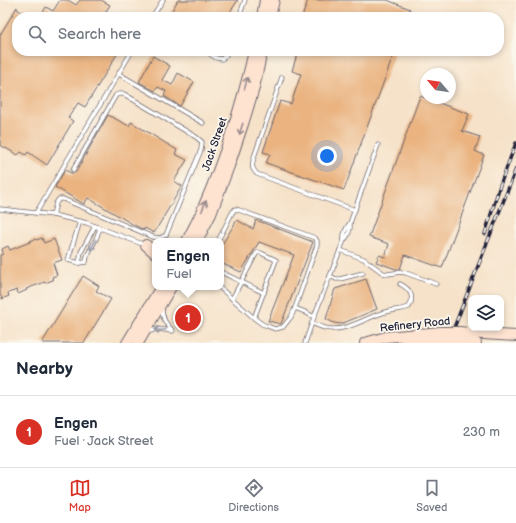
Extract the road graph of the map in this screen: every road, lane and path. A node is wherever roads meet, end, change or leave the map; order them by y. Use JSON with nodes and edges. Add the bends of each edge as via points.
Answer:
{"nodes":[{"id":1,"x":163,"y":0,"type":"edge"},
{"id":2,"x":245,"y":0,"type":"edge"},
{"id":3,"x":265,"y":0,"type":"edge"},
{"id":4,"x":274,"y":0,"type":"edge"},
{"id":5,"x":155,"y":12,"type":"edge"},
{"id":6,"x":241,"y":12,"type":"edge"},
{"id":7,"x":263,"y":12,"type":"edge"},
{"id":8,"x":271,"y":12,"type":"edge"},
{"id":9,"x":129,"y":56,"type":"edge"},
{"id":10,"x":213,"y":56,"type":"edge"},
{"id":11,"x":225,"y":56,"type":"edge"},
{"id":12,"x":253,"y":56,"type":"edge"},
{"id":13,"x":261,"y":56,"type":"edge"},
{"id":14,"x":119,"y":74,"type":"junction"},
{"id":15,"x":282,"y":77,"type":"dead end"},
{"id":16,"x":203,"y":123,"type":"dead end"},
{"id":17,"x":378,"y":145,"type":"dead end"},
{"id":18,"x":73,"y":170,"type":"dead end"},
{"id":19,"x":219,"y":192,"type":"junction"},
{"id":20,"x":0,"y":209,"type":"edge"},
{"id":21,"x":355,"y":210,"type":"junction"},
{"id":22,"x":36,"y":213,"type":"junction"},
{"id":23,"x":53,"y":215,"type":"junction"},
{"id":24,"x":80,"y":221,"type":"junction"},
{"id":25,"x":95,"y":226,"type":"junction"},
{"id":26,"x":100,"y":228,"type":"junction"},
{"id":27,"x":189,"y":238,"type":"edge"},
{"id":28,"x":199,"y":238,"type":"edge"},
{"id":29,"x":206,"y":238,"type":"edge"},
{"id":30,"x":220,"y":238,"type":"edge"},
{"id":31,"x":151,"y":247,"type":"edge"},
{"id":32,"x":340,"y":250,"type":"junction"},
{"id":33,"x":79,"y":263,"type":"junction"},
{"id":34,"x":363,"y":273,"type":"dead end"},
{"id":35,"x":224,"y":274,"type":"edge"},
{"id":36,"x":330,"y":276,"type":"junction"},
{"id":37,"x":241,"y":282,"type":"junction"},
{"id":38,"x":400,"y":284,"type":"dead end"},
{"id":39,"x":436,"y":284,"type":"dead end"},
{"id":40,"x":159,"y":290,"type":"edge"},
{"id":41,"x":169,"y":290,"type":"edge"},
{"id":42,"x":222,"y":290,"type":"edge"},
{"id":43,"x":264,"y":293,"type":"junction"},
{"id":44,"x":164,"y":299,"type":"junction"},
{"id":45,"x":232,"y":299,"type":"junction"},
{"id":46,"x":295,"y":308,"type":"junction"},
{"id":47,"x":314,"y":317,"type":"junction"},
{"id":48,"x":254,"y":318,"type":"junction"},
{"id":49,"x":312,"y":323,"type":"junction"},
{"id":50,"x":516,"y":336,"type":"edge"},
{"id":51,"x":440,"y":337,"type":"junction"},
{"id":52,"x":465,"y":337,"type":"edge"},
{"id":53,"x":140,"y":340,"type":"edge"},
{"id":54,"x":386,"y":340,"type":"edge"},
{"id":55,"x":306,"y":342,"type":"edge"},
{"id":56,"x":127,"y":343,"type":"edge"},
{"id":57,"x":364,"y":343,"type":"edge"},
{"id":58,"x":405,"y":343,"type":"edge"},
{"id":59,"x":476,"y":343,"type":"edge"}],
"edges":[{"from":1,"to":5,"type":"lane"},
{"from":2,"to":6,"type":"lane"},
{"from":3,"to":7,"type":"main road"},
{"from":4,"to":8,"type":"main road"},
{"from":9,"to":14,"type":"lane"},
{"from":10,"to":11,"type":"lane","via":[[222,59]]},
{"from":27,"to":12,"type":"main road","name":"Jack Street","one_way":true,"via":[[203,210],[221,163]]},
{"from":13,"to":19,"type":"main road","name":"Jack Street","one_way":true,"via":[[243,124]]},
{"from":14,"to":16,"type":"lane"},
{"from":14,"to":22,"type":"lane"},
{"from":15,"to":21,"type":"lane","via":[[254,157],[253,170],[257,174]]},
{"from":17,"to":21,"type":"lane"},
{"from":18,"to":23,"type":"lane","via":[[116,95],[119,94],[124,94],[202,142],[166,235],[160,238],[63,199],[58,199]]},
{"from":19,"to":28,"type":"main road","name":"Jack Street"},
{"from":19,"to":29,"type":"main road","via":[[215,216]]},
{"from":20,"to":22,"type":"lane"},
{"from":21,"to":32,"type":"lane","via":[[347,238]]},
{"from":22,"to":23,"type":"lane"},
{"from":23,"to":24,"type":"lane"},
{"from":24,"to":25,"type":"lane"},
{"from":24,"to":33,"type":"lane","via":[[68,260]]},
{"from":25,"to":26,"type":"lane"},
{"from":25,"to":33,"type":"lane","via":[[81,252]]},
{"from":26,"to":31,"type":"lane"},
{"from":26,"to":33,"type":"lane","one_way":true,"via":[[86,262]]},
{"from":30,"to":46,"type":"lane","via":[[235,209],[315,238],[317,245]]},
{"from":32,"to":36,"type":"lane"},
{"from":32,"to":39,"type":"lane","via":[[364,259],[383,273],[406,273]]},
{"from":34,"to":36,"type":"lane","via":[[340,279]]},
{"from":35,"to":37,"type":"lane"},
{"from":36,"to":47,"type":"lane"},
{"from":37,"to":43,"type":"lane"},
{"from":37,"to":43,"type":"lane","via":[[258,252],[276,260]]},
{"from":37,"to":45,"type":"lane"},
{"from":38,"to":49,"type":"lane","via":[[410,291],[412,303],[405,309],[382,313],[351,326],[333,329]]},
{"from":40,"to":56,"type":"main road"},
{"from":41,"to":44,"type":"main road"},
{"from":42,"to":45,"type":"lane"},
{"from":43,"to":48,"type":"lane"},
{"from":44,"to":53,"type":"main road"},
{"from":44,"to":53,"type":"lane","one_way":true,"via":[[164,321],[173,331],[157,329],[145,334]]},
{"from":45,"to":48,"type":"lane"},
{"from":46,"to":47,"type":"lane"},
{"from":46,"to":48,"type":"lane","via":[[291,317],[280,328],[262,324]]},
{"from":47,"to":49,"type":"lane"},
{"from":49,"to":55,"type":"lane"},
{"from":50,"to":52,"type":"main road","name":"Refinery Road"},
{"from":51,"to":52,"type":"main road","name":"Refinery Road","bridge":true},
{"from":51,"to":54,"type":"main road","name":"Refinery Road"},
{"from":51,"to":58,"type":"main road","name":"Refinery Road"},
{"from":52,"to":59,"type":"main road","name":"Refinery Road"},
{"from":54,"to":57,"type":"main road","name":"Refinery Road"}]}
